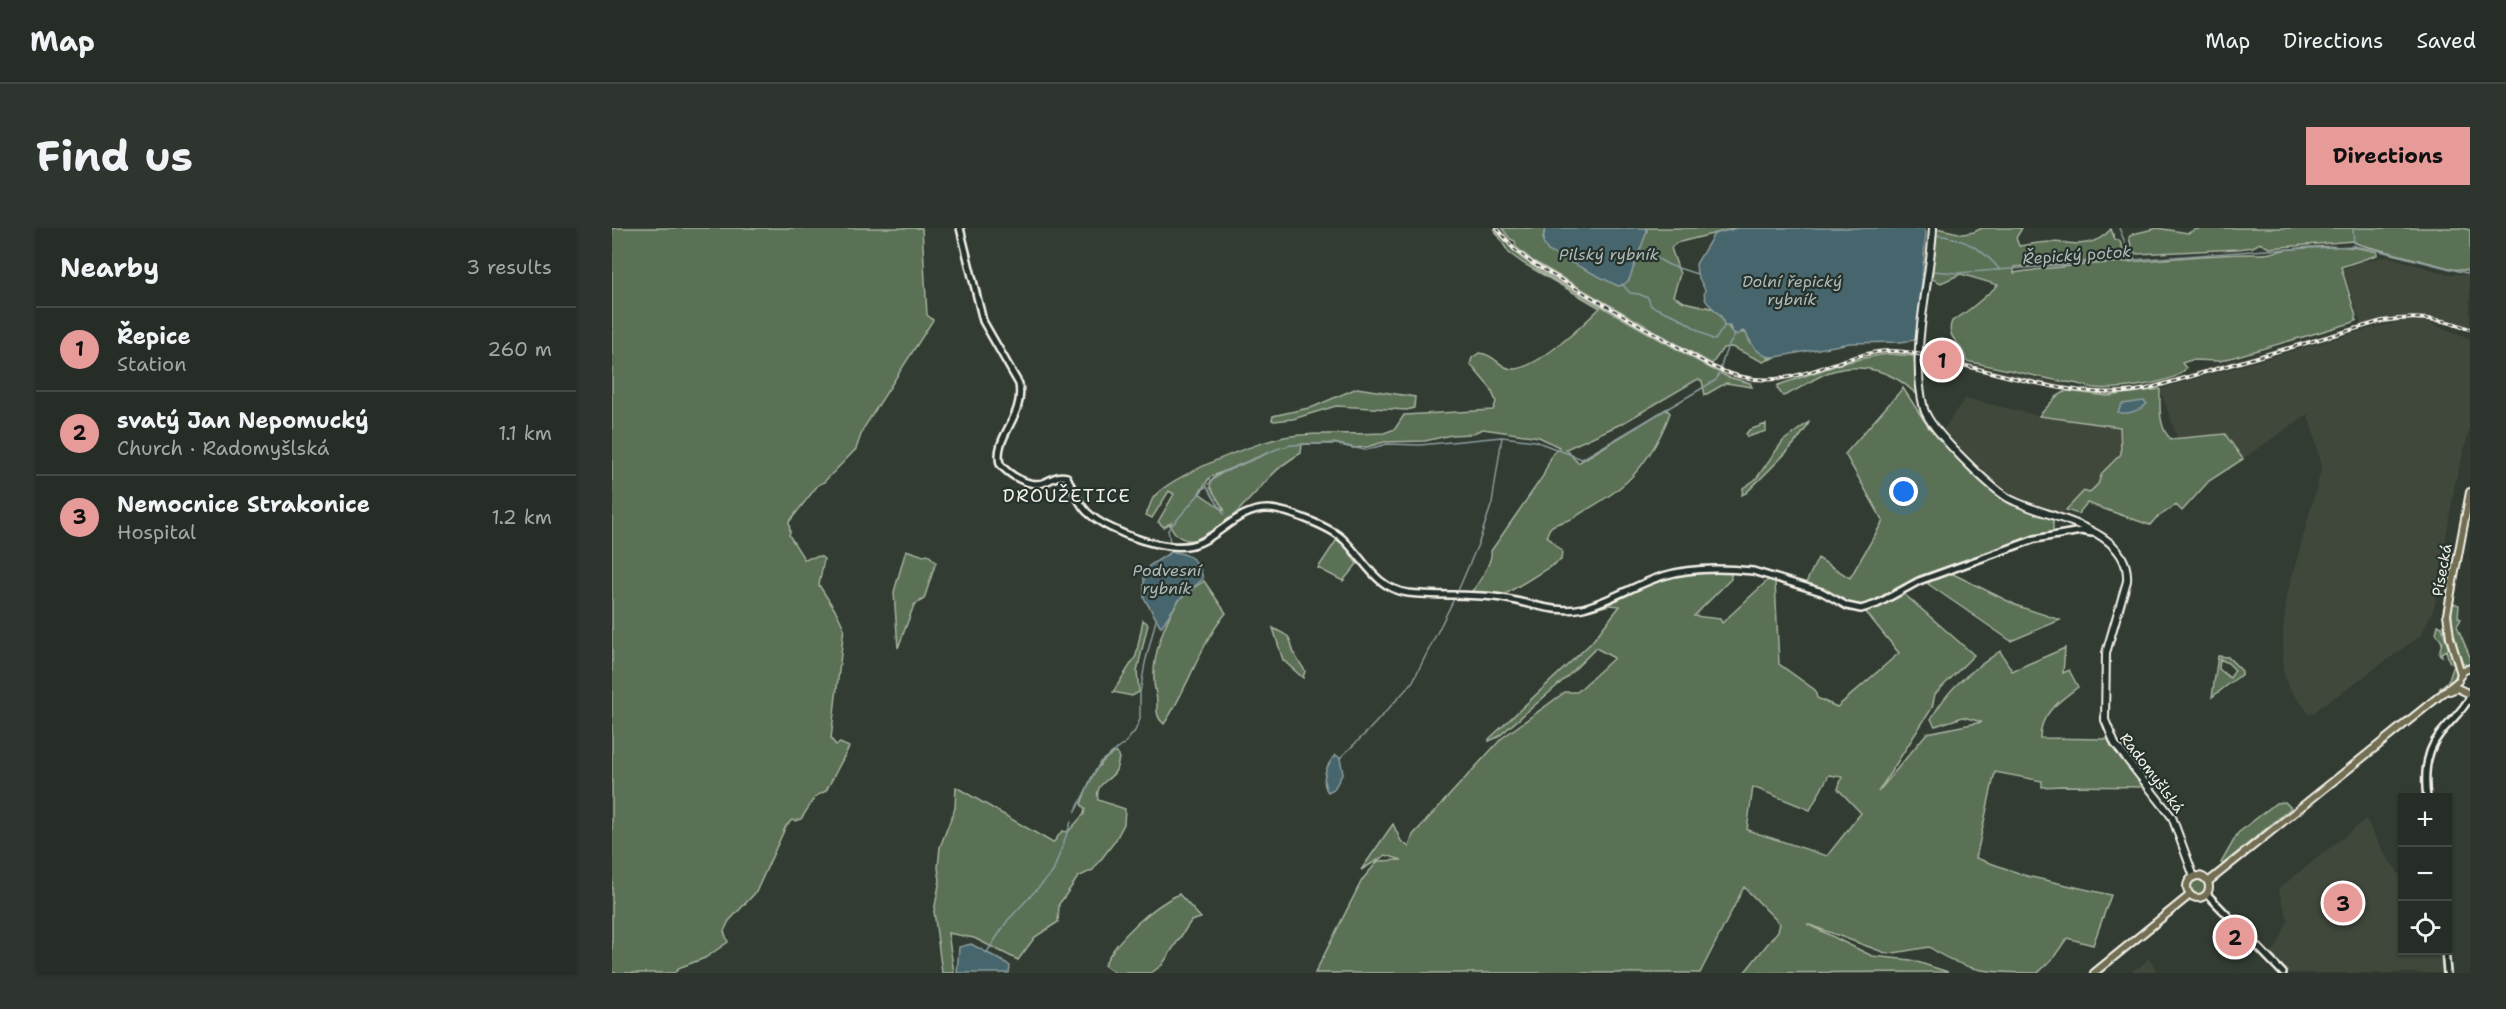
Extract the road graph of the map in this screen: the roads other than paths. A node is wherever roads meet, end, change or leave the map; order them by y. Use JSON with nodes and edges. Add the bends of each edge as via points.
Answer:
{"nodes":[{"id":1,"x":960,"y":228,"type":"edge"},
{"id":2,"x":1933,"y":228,"type":"edge"},
{"id":3,"x":2470,"y":492,"type":"edge"},
{"id":4,"x":2097,"y":534,"type":"junction"},
{"id":5,"x":2455,"y":653,"type":"junction"},
{"id":6,"x":2469,"y":668,"type":"edge"},
{"id":7,"x":2460,"y":677,"type":"junction"},
{"id":8,"x":2442,"y":694,"type":"junction"},
{"id":9,"x":2467,"y":694,"type":"edge"},
{"id":10,"x":2427,"y":793,"type":"edge"},
{"id":11,"x":2194,"y":877,"type":"junction"},
{"id":12,"x":2208,"y":882,"type":"junction"},
{"id":13,"x":2207,"y":894,"type":"junction"},
{"id":14,"x":2190,"y":895,"type":"junction"},
{"id":15,"x":2445,"y":955,"type":"edge"},
{"id":16,"x":2094,"y":973,"type":"edge"},
{"id":17,"x":2283,"y":973,"type":"edge"},
{"id":18,"x":2447,"y":973,"type":"edge"}],
"edges":[{"from":1,"to":4,"type":"street","via":[[983,321],[1014,374],[1021,395],[998,452],[1000,464],[1014,476],[1035,484],[1067,477],[1088,513],[1116,530],[1158,544],[1190,546],[1242,515],[1271,509],[1334,532],[1377,579],[1409,593],[1494,597],[1564,610],[1584,608],[1676,573],[1742,570],[1822,592],[1861,609],[1919,581],[2035,538],[2081,531]]},
{"from":2,"to":4,"type":"main road","name":"Radomyšlská","via":[[1919,354],[1924,410],[1935,429],[2007,497]]},
{"from":3,"to":5,"type":"main road","name":"Písecká","via":[[2448,607],[2448,629]]},
{"from":4,"to":11,"type":"main road","name":"Radomyšlská","via":[[2120,554],[2127,574],[2106,653],[2106,727],[2169,811]]},
{"from":5,"to":6,"type":"main road","name":"Písecká","via":[[2462,665]]},
{"from":5,"to":7,"type":"main road","name":"Písecká"},
{"from":6,"to":7,"type":"main road"},
{"from":7,"to":8,"type":"main road"},
{"from":7,"to":9,"type":"main road","name":"Písecká"},
{"from":8,"to":9,"type":"main road","via":[[2457,688]]},
{"from":8,"to":12,"type":"main road"},
{"from":9,"to":10,"type":"street","via":[[2462,710],[2430,750]]},
{"from":11,"to":12,"type":"main road"},
{"from":11,"to":14,"type":"main road","via":[[2187,884]]},
{"from":12,"to":13,"type":"main road"},
{"from":13,"to":14,"type":"main road","via":[[2198,898]]},
{"from":13,"to":17,"type":"street"},
{"from":14,"to":16,"type":"main road"},
{"from":15,"to":18,"type":"street"}]}
